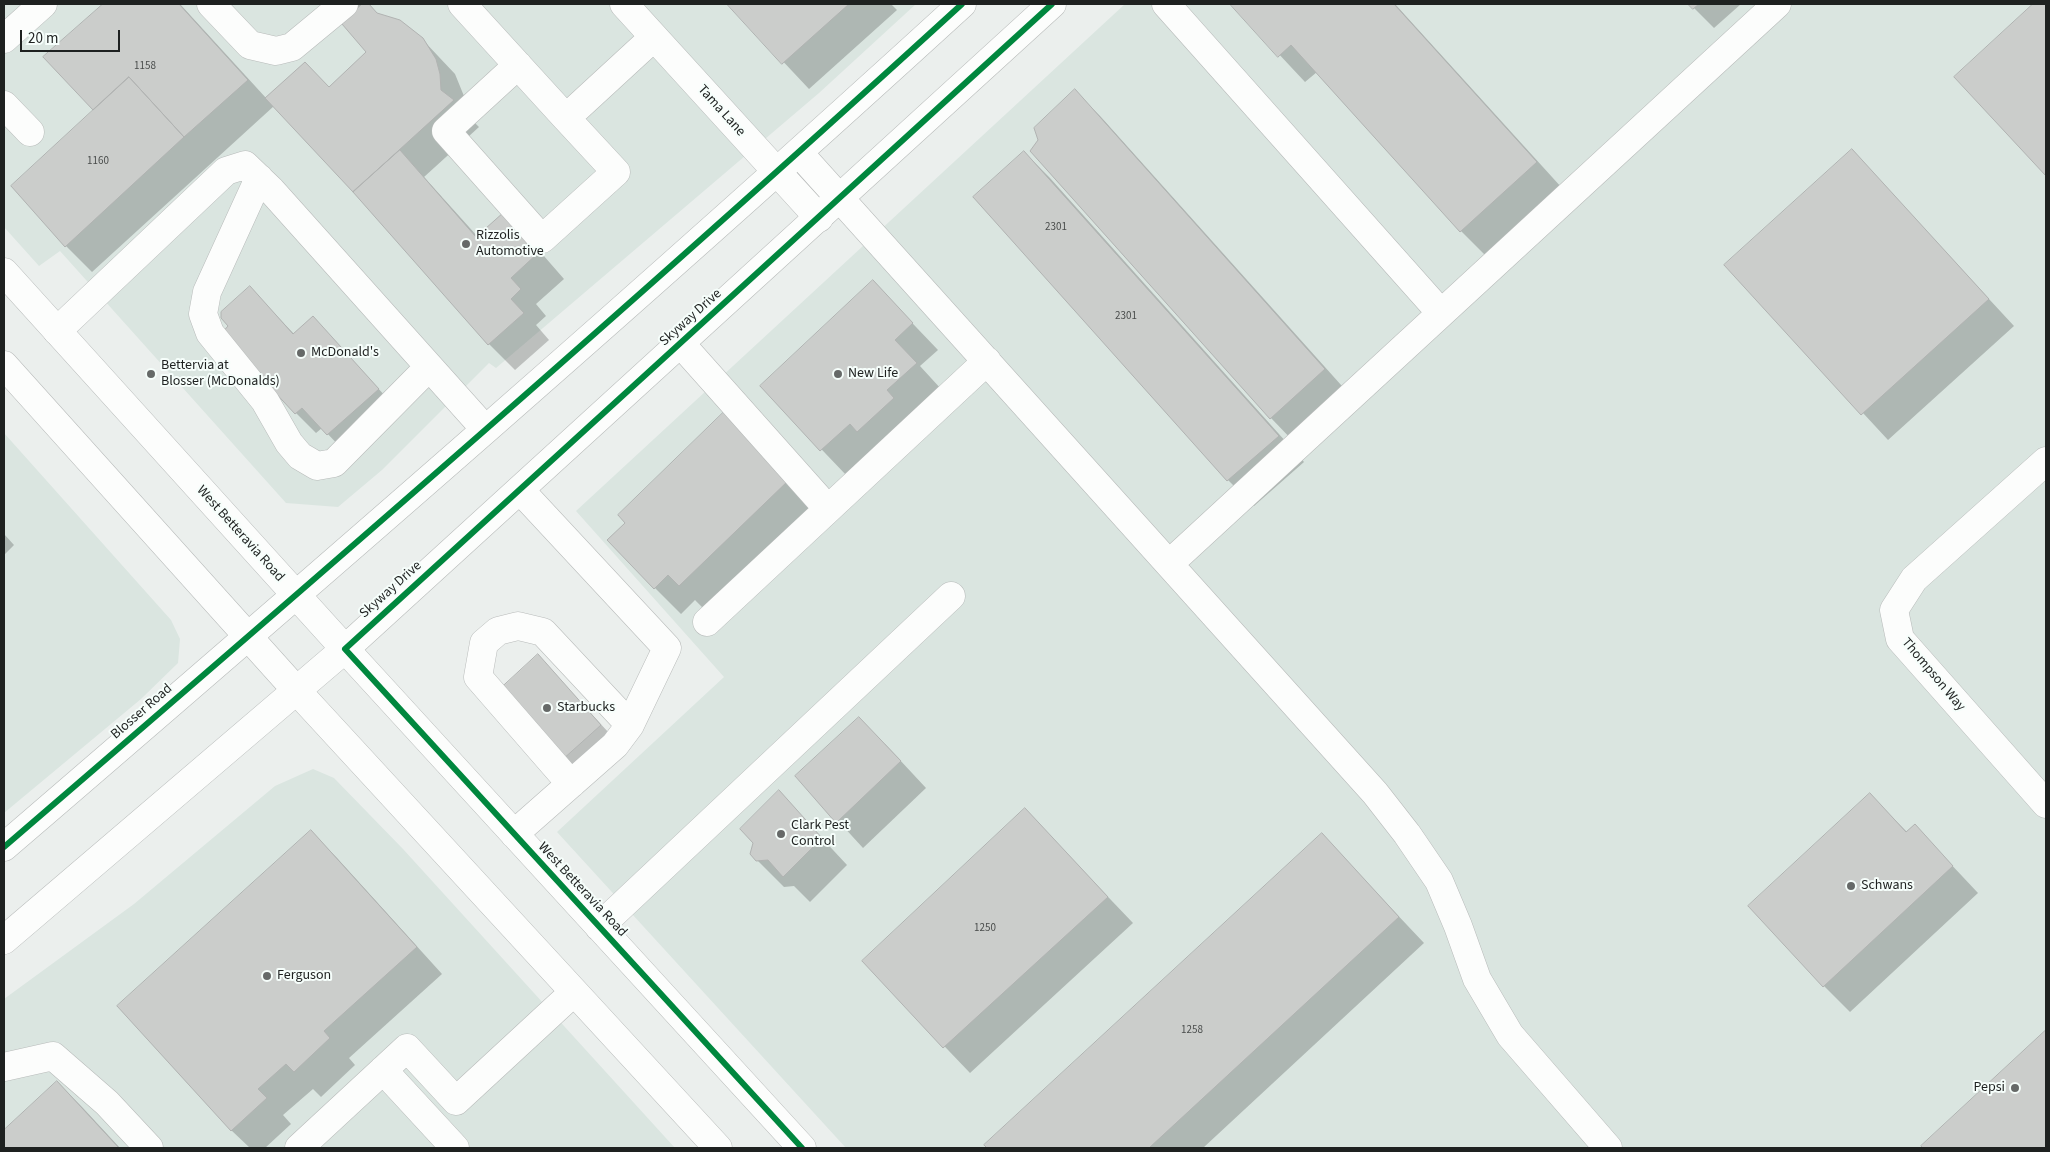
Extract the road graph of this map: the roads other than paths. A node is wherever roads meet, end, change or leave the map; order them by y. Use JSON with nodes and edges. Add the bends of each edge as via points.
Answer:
{"nodes":[{"id":1,"x":43,"y":4,"type":"edge"},
{"id":2,"x":211,"y":4,"type":"edge"},
{"id":3,"x":344,"y":4,"type":"edge"},
{"id":4,"x":462,"y":4,"type":"edge"},
{"id":5,"x":624,"y":4,"type":"edge"},
{"id":6,"x":962,"y":4,"type":"edge"},
{"id":7,"x":1052,"y":4,"type":"edge"},
{"id":8,"x":1166,"y":4,"type":"edge"},
{"id":9,"x":1777,"y":4,"type":"edge"},
{"id":10,"x":654,"y":37,"type":"junction"},
{"id":11,"x":4,"y":39,"type":"edge"},
{"id":12,"x":518,"y":65,"type":"junction"},
{"id":13,"x":4,"y":105,"type":"edge"},
{"id":14,"x":566,"y":118,"type":"junction"},
{"id":15,"x":30,"y":132,"type":"dead end"},
{"id":16,"x":799,"y":153,"type":"junction"},
{"id":17,"x":777,"y":173,"type":"junction"},
{"id":18,"x":259,"y":178,"type":"junction"},
{"id":19,"x":840,"y":199,"type":"junction"},
{"id":20,"x":819,"y":218,"type":"junction"},
{"id":21,"x":4,"y":272,"type":"edge"},
{"id":22,"x":1441,"y":313,"type":"junction"},
{"id":23,"x":56,"y":331,"type":"junction"},
{"id":24,"x":681,"y":344,"type":"junction"},
{"id":25,"x":987,"y":361,"type":"junction"},
{"id":26,"x":4,"y":365,"type":"edge"},
{"id":27,"x":430,"y":367,"type":"junction"},
{"id":28,"x":485,"y":429,"type":"junction"},
{"id":29,"x":2046,"y":462,"type":"edge"},
{"id":30,"x":520,"y":490,"type":"junction"},
{"id":31,"x":828,"y":509,"type":"junction"},
{"id":32,"x":1169,"y":564,"type":"junction"},
{"id":33,"x":295,"y":596,"type":"junction"},
{"id":34,"x":951,"y":596,"type":"dead end"},
{"id":35,"x":707,"y":622,"type":"dead end"},
{"id":36,"x":248,"y":638,"type":"junction"},
{"id":37,"x":344,"y":649,"type":"junction"},
{"id":38,"x":297,"y":691,"type":"junction"},
{"id":39,"x":630,"y":725,"type":"junction"},
{"id":40,"x":571,"y":784,"type":"junction"},
{"id":41,"x":2046,"y":804,"type":"edge"},
{"id":42,"x":514,"y":834,"type":"junction"},
{"id":43,"x":4,"y":847,"type":"edge"},
{"id":44,"x":599,"y":927,"type":"junction"},
{"id":45,"x":4,"y":940,"type":"edge"},
{"id":46,"x":574,"y":992,"type":"junction"},
{"id":47,"x":4,"y":1067,"type":"edge"},
{"id":48,"x":383,"y":1070,"type":"junction"},
{"id":49,"x":714,"y":1147,"type":"edge"},
{"id":50,"x":149,"y":1148,"type":"edge"},
{"id":51,"x":299,"y":1148,"type":"edge"},
{"id":52,"x":455,"y":1148,"type":"edge"},
{"id":53,"x":802,"y":1148,"type":"edge"},
{"id":54,"x":1608,"y":1148,"type":"edge"}],
"edges":[{"from":1,"to":11,"type":"main road"},
{"from":2,"to":3,"type":"main road","via":[[250,45],[276,51],[292,47]]},
{"from":4,"to":12,"type":"main road"},
{"from":5,"to":10,"type":"main road","name":"Tama Lane"},
{"from":6,"to":16,"type":"main road"},
{"from":7,"to":19,"type":"main road","name":"Skyway Drive"},
{"from":8,"to":22,"type":"main road"},
{"from":9,"to":22,"type":"main road"},
{"from":10,"to":14,"type":"main road"},
{"from":10,"to":17,"type":"main road","name":"Tama Lane"},
{"from":12,"to":14,"type":"main road"},
{"from":12,"to":14,"type":"main road","via":[[446,131],[542,239],[616,172]]},
{"from":13,"to":15,"type":"main road"},
{"from":16,"to":17,"type":"main road"},
{"from":16,"to":19,"type":"main road"},
{"from":17,"to":20,"type":"main road","name":"Tama Lane"},
{"from":17,"to":28,"type":"main road"},
{"from":18,"to":23,"type":"main road","via":[[245,165],[226,171]]},
{"from":18,"to":27,"type":"main road"},
{"from":18,"to":27,"type":"main road","via":[[207,292],[203,314],[210,333],[265,401],[300,456],[317,466],[334,463]]},
{"from":19,"to":20,"type":"main road","name":"Skyway Drive"},
{"from":19,"to":25,"type":"main road"},
{"from":20,"to":24,"type":"main road","name":"Skyway Drive"},
{"from":21,"to":23,"type":"main road","name":"West Betteravia Road"},
{"from":22,"to":32,"type":"main road"},
{"from":23,"to":33,"type":"main road","name":"West Betteravia Road"},
{"from":24,"to":30,"type":"main road","name":"Skyway Drive"},
{"from":24,"to":31,"type":"main road"},
{"from":25,"to":31,"type":"main road"},
{"from":25,"to":32,"type":"main road"},
{"from":26,"to":36,"type":"main road"},
{"from":27,"to":28,"type":"main road"},
{"from":28,"to":33,"type":"main road"},
{"from":29,"to":41,"type":"main road","name":"Thompson Way","via":[[1914,580],[1894,610],[1900,638]]},
{"from":30,"to":37,"type":"main road","name":"Skyway Drive"},
{"from":30,"to":39,"type":"main road","via":[[667,648]]},
{"from":31,"to":35,"type":"main road"},
{"from":32,"to":54,"type":"main road","via":[[1375,793],[1407,834],[1439,882],[1477,979],[1510,1035]]},
{"from":33,"to":36,"type":"main road","name":"Blosser Road"},
{"from":33,"to":37,"type":"main road","name":"West Betteravia Road"},
{"from":34,"to":44,"type":"main road"},
{"from":36,"to":38,"type":"main road"},
{"from":36,"to":43,"type":"main road","name":"Blosser Road"},
{"from":37,"to":38,"type":"main road"},
{"from":37,"to":42,"type":"main road","name":"West Betteravia Road"},
{"from":38,"to":45,"type":"main road"},
{"from":38,"to":46,"type":"main road"},
{"from":39,"to":40,"type":"main road","via":[[615,745]]},
{"from":39,"to":40,"type":"main road","via":[[542,632],[518,626],[498,631],[484,643],[478,677]]},
{"from":40,"to":42,"type":"main road"},
{"from":42,"to":44,"type":"main road","name":"West Betteravia Road"},
{"from":44,"to":53,"type":"main road","name":"West Betteravia Road"},
{"from":46,"to":48,"type":"main road","via":[[456,1101],[407,1048]]},
{"from":46,"to":49,"type":"main road"},
{"from":47,"to":50,"type":"main road","via":[[53,1056],[107,1103]]},
{"from":48,"to":51,"type":"main road"},
{"from":48,"to":52,"type":"main road"}]}
